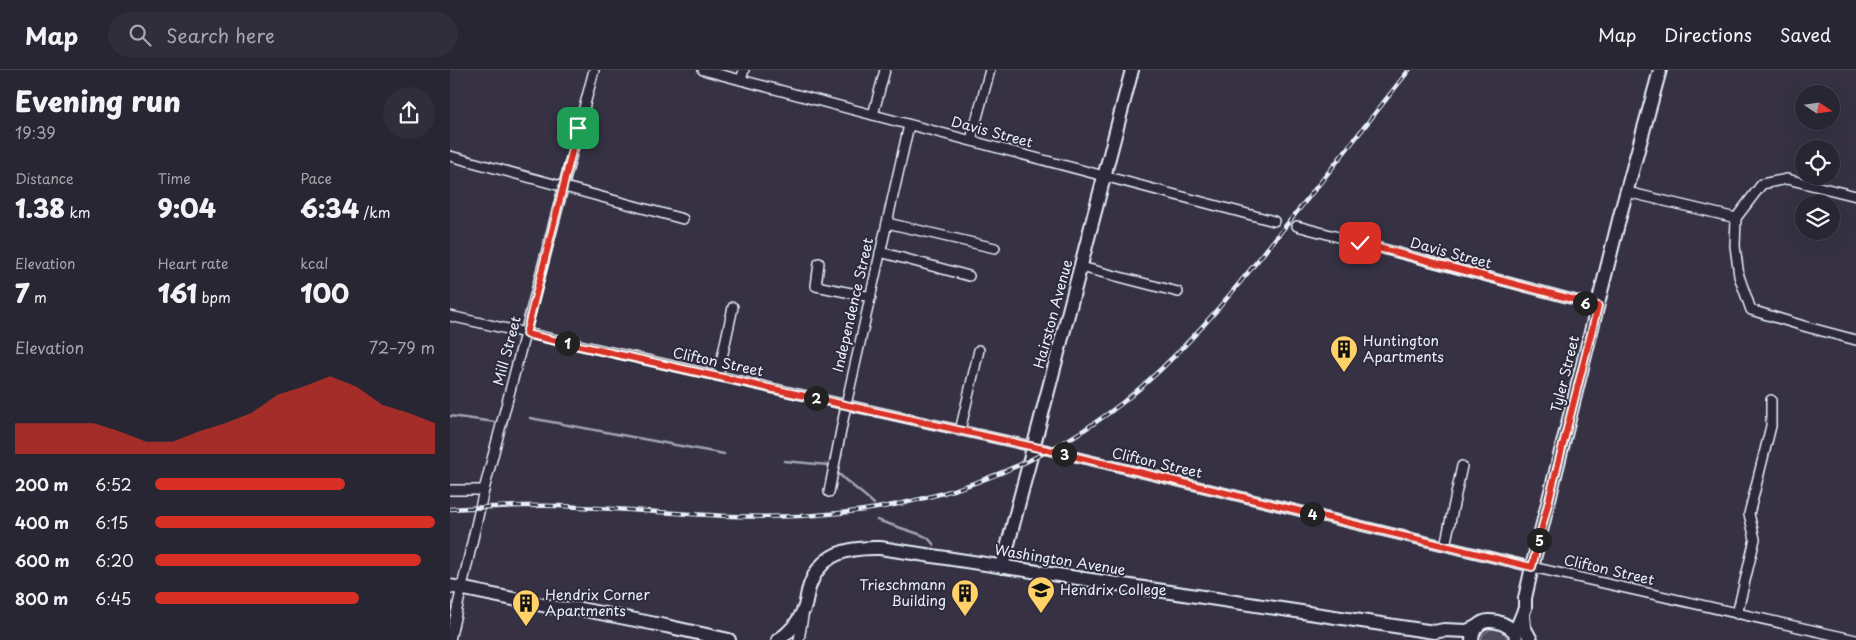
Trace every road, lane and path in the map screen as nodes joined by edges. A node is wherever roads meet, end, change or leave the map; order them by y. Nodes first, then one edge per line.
1 (594, 70) edge
2 (703, 70) edge
3 (744, 70) edge
4 (885, 70) edge
5 (990, 70) edge
6 (1132, 70) edge
7 (1660, 70) edge
8 (741, 80) junction
9 (873, 115) junction
10 (909, 125) junction
11 (971, 140) junction
12 (450, 156) edge
13 (1106, 176) junction
14 (563, 186) junction
15 (1627, 192) junction
16 (1856, 196) edge
17 (1736, 218) junction
18 (683, 219) dead end
19 (1274, 221) dead end
20 (887, 223) junction
21 (1297, 226) dead end
22 (995, 248) dead end
23 (880, 252) junction
24 (819, 264) dead end
25 (1081, 267) junction
26 (968, 276) dead end
27 (1178, 292) dead end
28 (871, 297) junction
29 (1598, 306) junction
30 (733, 307) dead end
31 (450, 316) edge
32 (526, 334) junction
33 (1856, 340) edge
34 (979, 350) dead end
35 (718, 376) junction
36 (1771, 400) dead end
37 (846, 405) junction
38 (960, 431) junction
39 (1032, 447) junction
40 (1462, 466) dead end
41 (450, 490) edge
42 (484, 490) junction
43 (829, 492) dead end
44 (1445, 546) junction
45 (1002, 567) junction
46 (1532, 567) junction
47 (456, 587) edge
48 (1525, 598) junction
49 (804, 610) junction
50 (1737, 614) junction
51 (1523, 616) junction
52 (1497, 621) junction
53 (1478, 626) junction
54 (1434, 632) junction
55 (1517, 637) edge
56 (450, 640) edge
57 (729, 640) edge
58 (778, 640) edge
59 (799, 640) edge
60 (1452, 640) edge
61 (1472, 640) edge
62 (1531, 640) edge
63 (1856, 640) edge

1 - 14 street, Mill Street
2 - 8 street, Davis Street
3 - 8 street
4 - 9 street
5 - 11 street
6 - 13 street, Hairston Avenue
7 - 15 street, Tyler Street
8 - 9 street, Davis Street
9 - 10 street, Davis Street
10 - 11 street, Davis Street
10 - 20 street, Independence Street
11 - 13 street, Davis Street
12 - 14 street
13 - 19 street, Davis Street
13 - 25 street, Hairston Avenue
14 - 18 street
14 - 32 street, Mill Street
15 - 17 street
15 - 29 street, Tyler Street
16 - 17 street
17 - 33 street
20 - 22 street
20 - 23 street, Independence Street
21 - 29 street, Davis Street
23 - 26 street
23 - 28 street, Independence Street
24 - 28 street
25 - 27 street
25 - 39 street, Hairston Avenue
28 - 37 street, Independence Street
29 - 46 street, Tyler Street
30 - 35 street
31 - 32 street, Clifton Street
32 - 35 street, Clifton Street
32 - 42 street, Mill Street
34 - 38 street
35 - 37 street, Clifton Street
36 - 50 street
37 - 38 street, Clifton Street
37 - 43 street, Independence Street
38 - 39 street, Clifton Street
39 - 44 street, Clifton Street
39 - 45 street, Hairston Avenue
40 - 44 street
41 - 42 street
42 - 47 street, Mill Street
44 - 46 street, Clifton Street
45 - 49 street, Washington Avenue
45 - 54 street, Washington Avenue
46 - 48 street, Tyler Street
46 - 50 street, Clifton Street
47 - 56 street, Mill Street
47 - 57 street
48 - 51 street, Tyler Street
48 - 52 street, Tyler Street
49 - 58 street
49 - 59 street
50 - 63 street, Clifton Street
51 - 55 street, Tyler Street
51 - 62 street
52 - 53 street, Tyler Street
52 - 55 street
53 - 54 street, Washington Avenue
53 - 61 street
54 - 60 street, Washington Avenue

